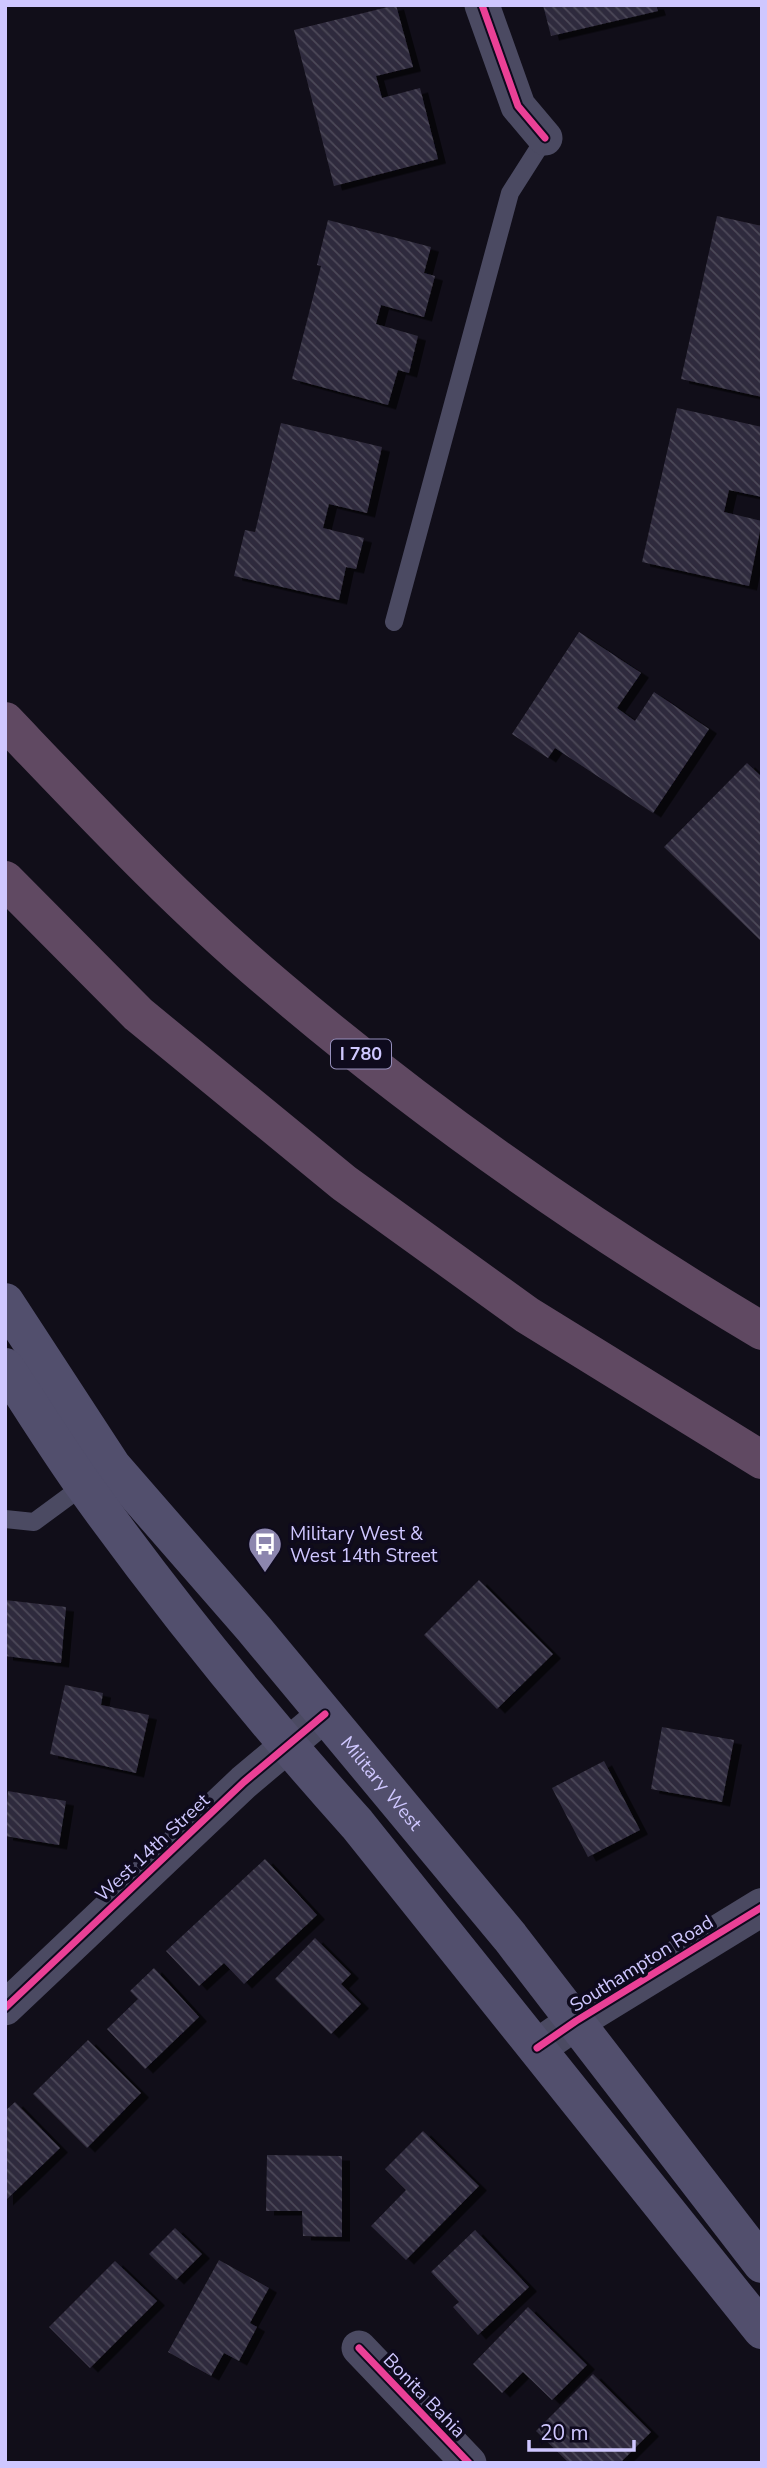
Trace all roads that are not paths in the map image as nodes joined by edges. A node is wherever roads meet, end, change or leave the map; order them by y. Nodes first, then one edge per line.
1 (482, 5) edge
2 (545, 138) joint
3 (394, 622) dead end
4 (5, 721) edge
5 (5, 880) edge
6 (5, 1302) edge
7 (762, 1331) edge
8 (5, 1367) edge
9 (762, 1460) edge
10 (98, 1476) junction
11 (5, 1519) edge
12 (325, 1714) junction
13 (287, 1746) junction
14 (762, 1907) edge
15 (5, 2008) edge
16 (576, 2021) junction
17 (537, 2048) junction
18 (762, 2264) edge
19 (762, 2330) edge
20 (359, 2348) dead end
21 (469, 2463) edge

1 - 2 street
2 - 3 lane
4 - 7 highway, I 780
5 - 9 highway
6 - 10 main road, Military West
8 - 10 main road, Military West
10 - 11 lane
10 - 12 main road, Military West
10 - 13 main road, Military West
12 - 13 street, West 14th Street
12 - 16 main road, Military West
13 - 15 street, West 14th Street
13 - 17 main road, Military West
14 - 16 street, Southampton Road
16 - 17 street, Southampton Road
16 - 18 main road, Military West
17 - 19 main road, Military West
20 - 21 street, Bonita Bahia

